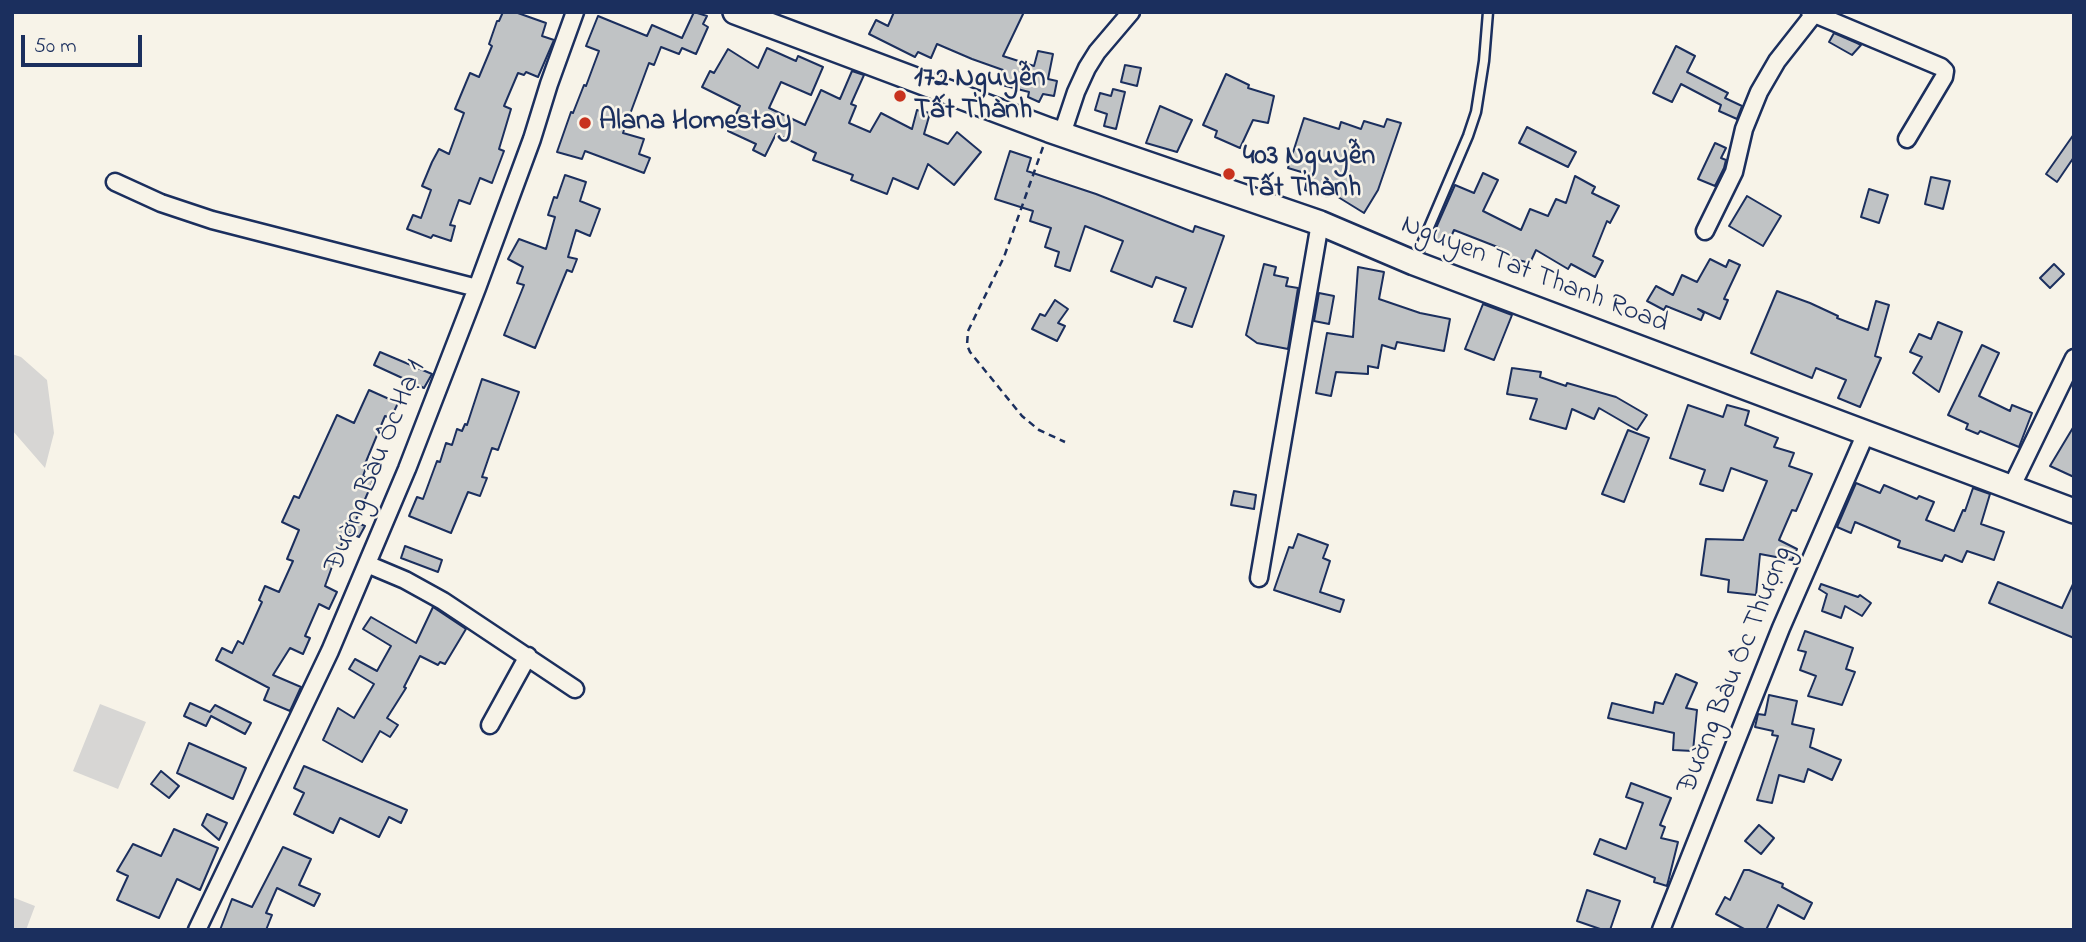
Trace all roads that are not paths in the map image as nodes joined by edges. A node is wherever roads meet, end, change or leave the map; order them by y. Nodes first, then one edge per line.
1 (575, 12) edge
2 (735, 12) edge
3 (1131, 12) edge
4 (1488, 12) edge
5 (1812, 13) edge
6 (1056, 132) junction
7 (1907, 139) dead end
8 (114, 181) dead end
9 (1320, 223) junction
10 (1705, 231) dead end
11 (1414, 263) junction
12 (477, 288) junction
13 (2074, 358) edge
14 (1866, 433) junction
15 (2011, 488) junction
16 (2074, 511) edge
17 (367, 564) junction
18 (1259, 578) dead end
19 (528, 656) junction
20 (575, 689) dead end
21 (490, 725) dead end
22 (197, 930) edge
23 (1661, 930) edge

1 - 12 street, Đường Bàu Ốc Hạ 1
2 - 6 main road, Nguyen Tat Thanh Road
3 - 6 street
4 - 11 lane
5 - 7 street
5 - 10 street
6 - 9 main road, Nguyen Tat Thanh Road
8 - 12 street
9 - 11 main road, Nguyen Tat Thanh Road
9 - 18 street
11 - 14 main road, Nguyen Tat Thanh Road
12 - 17 street, Đường Bàu Ốc Hạ 1
13 - 15 street
14 - 15 main road, Nguyen Tat Thanh Road
14 - 23 street, Đường Bàu Ốc Thượng
15 - 16 main road, Nguyen Tat Thanh Road
17 - 19 street
17 - 22 street, Đường Bàu Ốc Hạ 1
19 - 20 street
19 - 21 street

